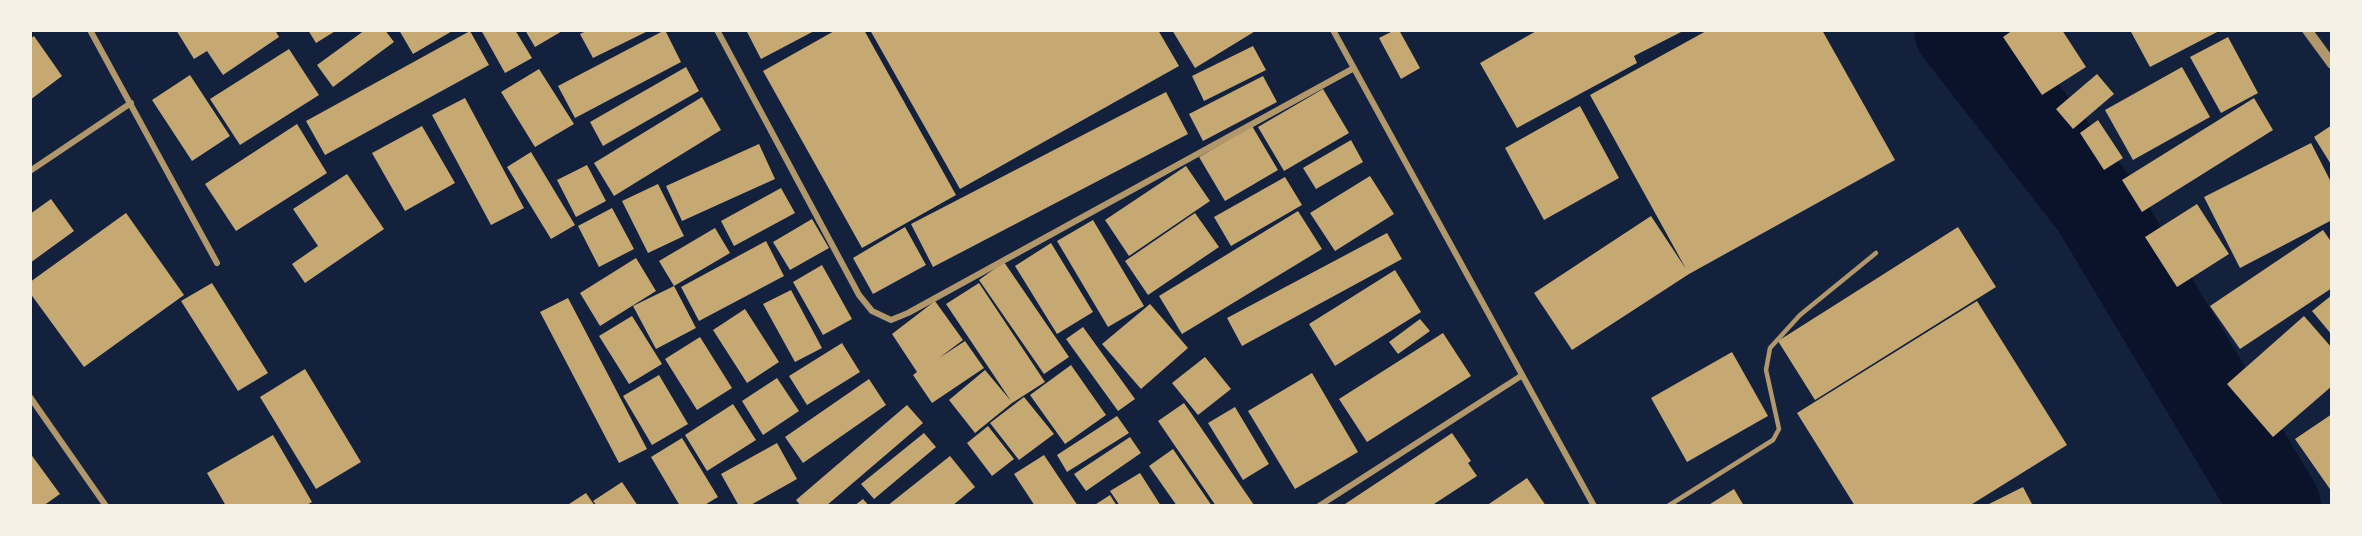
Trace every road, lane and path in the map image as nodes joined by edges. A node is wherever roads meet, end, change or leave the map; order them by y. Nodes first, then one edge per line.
1 (90, 30) edge
2 (717, 30) edge
3 (1334, 30) edge
4 (2307, 30) edge
5 (2332, 64) edge
6 (1354, 68) junction
7 (131, 103) junction
8 (30, 171) edge
9 (1876, 253) dead end
10 (217, 263) dead end
11 (1521, 376) junction
12 (30, 397) edge
13 (106, 506) edge
14 (1319, 506) edge
15 (1594, 506) edge
16 (1668, 506) edge

1 - 7 street
2 - 6 street
3 - 6 street
4 - 5 street
6 - 11 street
7 - 8 street
7 - 10 street
9 - 16 lane
11 - 14 street
11 - 15 street
12 - 13 street

